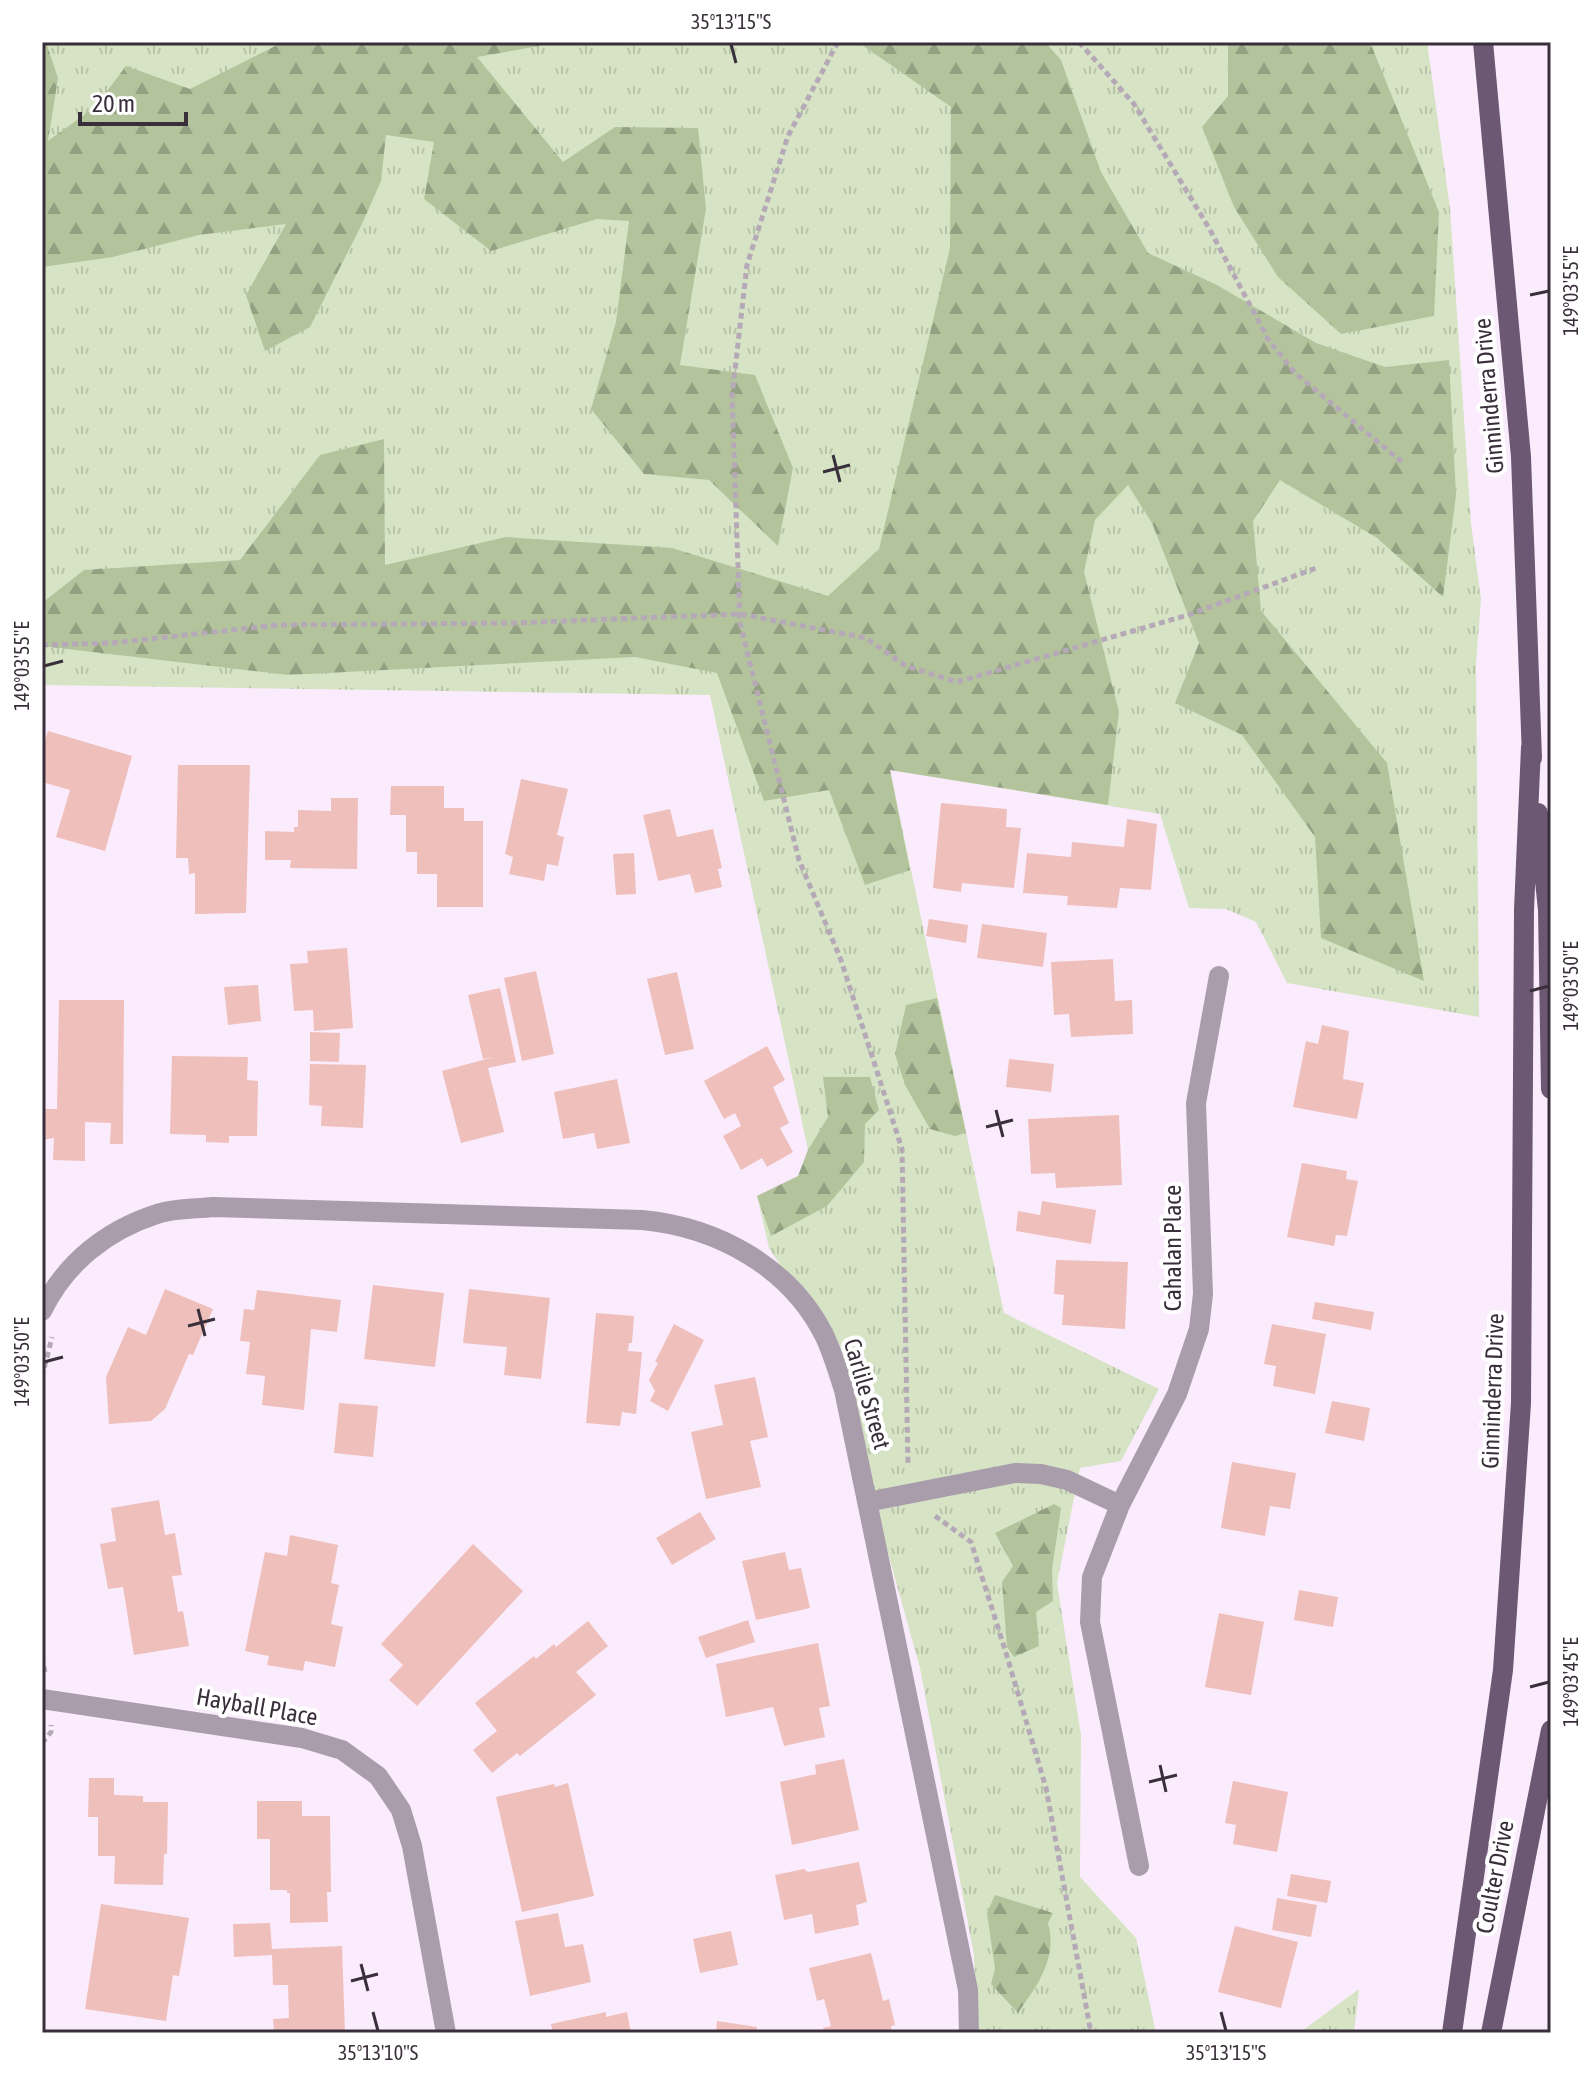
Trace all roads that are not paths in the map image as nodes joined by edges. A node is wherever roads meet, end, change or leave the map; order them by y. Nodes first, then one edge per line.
1 (1483, 42) edge
2 (1531, 747) junction
3 (1219, 976) dead end
4 (1551, 1089) edge
5 (42, 1311) edge
6 (867, 1502) junction
7 (1120, 1505) junction
8 (42, 1699) edge
9 (1551, 1730) edge
10 (1139, 1866) dead end
11 (446, 2033) edge
12 (969, 2033) edge
13 (1452, 2033) edge
14 (1491, 2033) edge

1 - 2 main road, Ginninderra Drive
2 - 4 main road, Ginninderra Drive
2 - 13 main road, Ginninderra Drive
3 - 7 street, Cahalan Place
5 - 6 street, Carlile Street
6 - 7 street
6 - 12 street, Carlile Street
7 - 10 street, Cahalan Place
8 - 11 street, Hayball Place
9 - 14 main road, Coulter Drive

